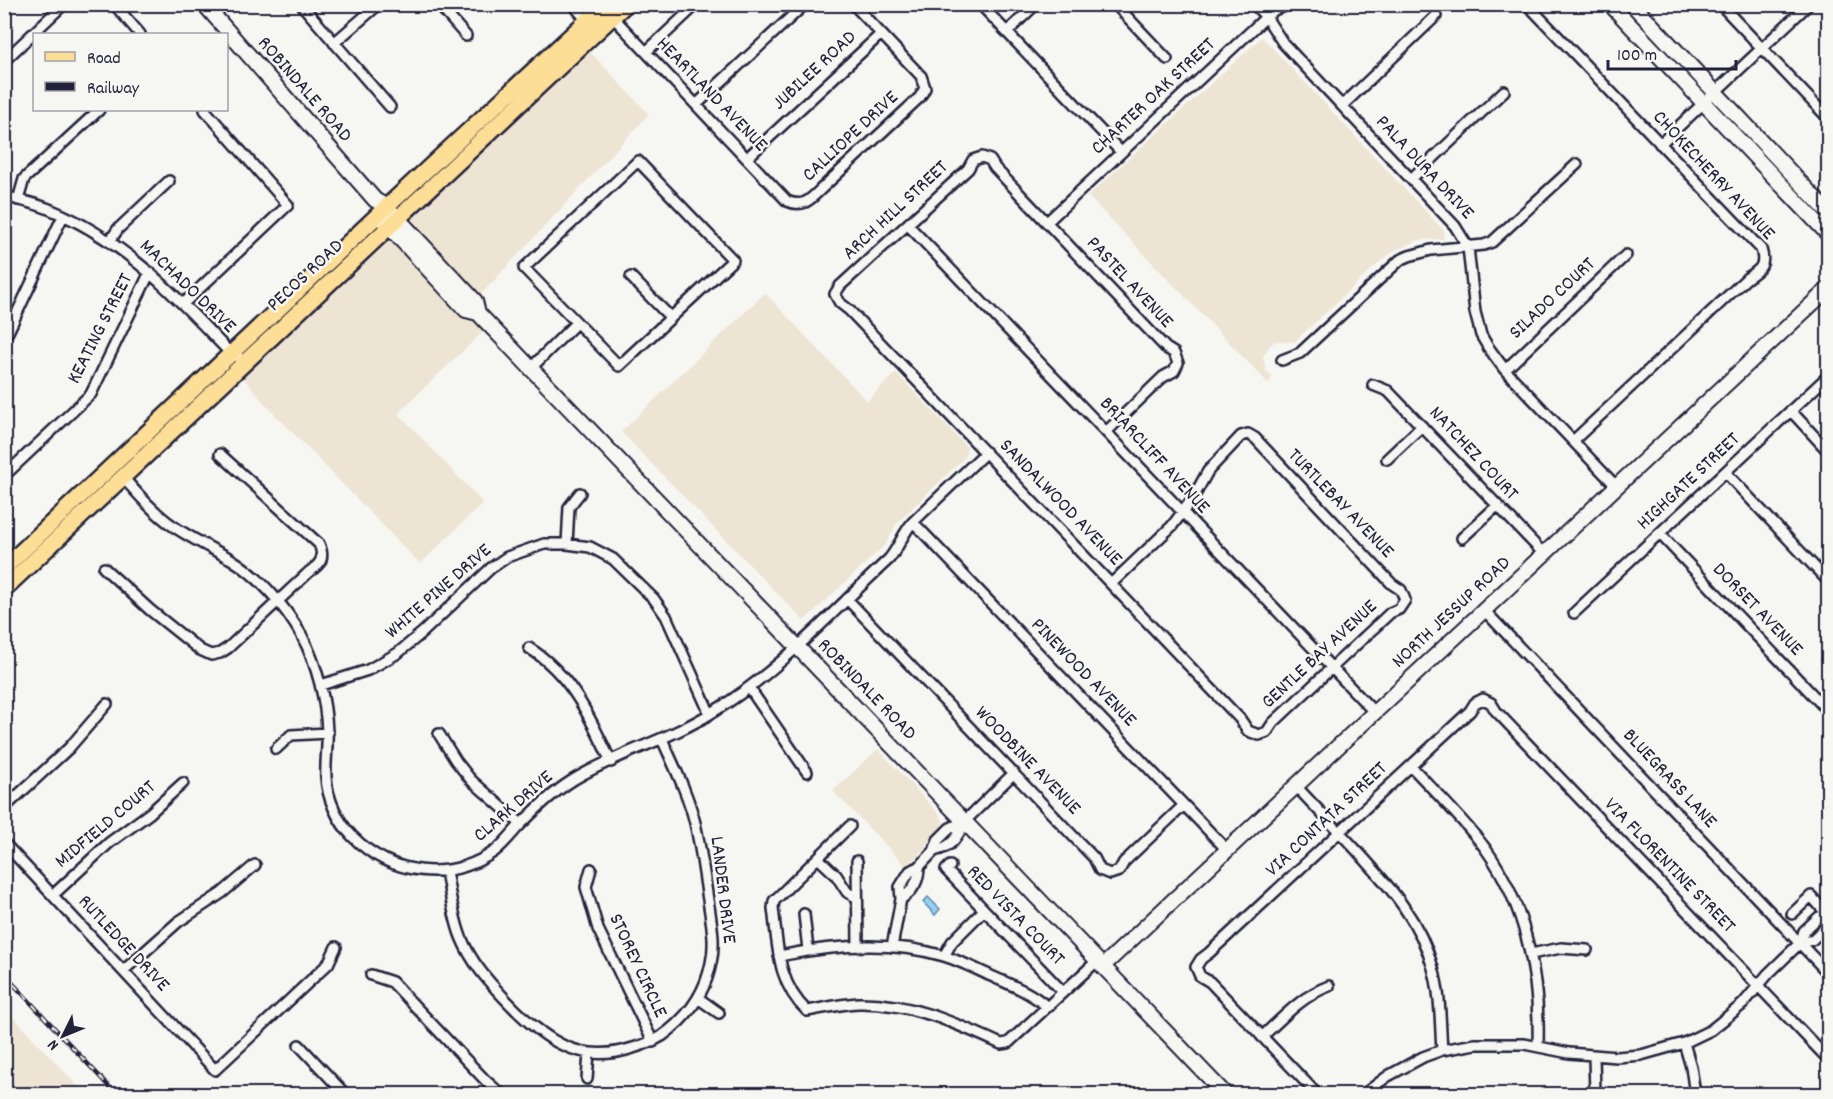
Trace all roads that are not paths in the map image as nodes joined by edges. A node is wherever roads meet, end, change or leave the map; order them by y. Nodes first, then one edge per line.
1 (64, 4) edge
2 (114, 4) edge
3 (301, 4) edge
4 (379, 4) edge
5 (438, 4) edge
6 (573, 4) edge
7 (626, 4) edge
8 (697, 4) edge
9 (804, 4) edge
10 (853, 4) edge
11 (980, 4) edge
12 (1036, 4) edge
13 (1115, 4) edge
14 (1254, 4) edge
15 (1291, 4) edge
16 (1527, 4) edge
17 (1610, 4) edge
18 (1632, 4) edge
19 (1720, 4) edge
20 (1809, 4) edge
21 (212, 7) edge
22 (607, 10) edge
23 (1436, 16) dead end
24 (1266, 17) junction
25 (592, 27) junction
26 (1006, 32) junction
27 (33, 33) edge
28 (33, 33) edge
29 (139, 33) edge
30 (881, 34) junction
31 (465, 36) dead end
32 (334, 43) junction
33 (1762, 49) junction
34 (646, 52) junction
35 (1167, 59) dead end
36 (4, 61) edge
37 (1504, 91) dead end
38 (1715, 93) junction
39 (503, 100) junction
40 (1704, 103) junction
41 (696, 105) junction
42 (1342, 106) junction
43 (390, 107) dead end
44 (98, 111) edge
45 (206, 111) edge
46 (1828, 118) edge
47 (485, 136) junction
48 (1660, 144) junction
49 (1121, 152) junction
50 (982, 157) joint
51 (747, 158) junction
52 (1577, 164) dead end
53 (1411, 179) junction
54 (169, 181) dead end
55 (4, 196) edge
56 (18, 200) junction
57 (796, 205) joint
58 (1828, 212) edge
59 (385, 213) junction
60 (63, 216) junction
61 (1047, 222) junction
62 (908, 225) junction
63 (1828, 234) edge
64 (110, 241) junction
65 (1468, 247) junction
66 (1626, 255) dead end
67 (150, 272) junction
68 (631, 277) dead end
69 (1828, 290) edge
70 (835, 294) joint
71 (183, 304) junction
72 (671, 318) junction
73 (576, 323) junction
74 (4, 336) edge
75 (231, 354) junction
76 (1282, 360) dead end
77 (246, 362) junction
78 (531, 368) junction
79 (1505, 370) junction
80 (1828, 376) edge
81 (1373, 385) dead end
82 (1791, 411) junction
83 (1422, 426) junction
84 (1106, 432) junction
85 (1573, 441) junction
86 (1828, 451) edge
87 (986, 452) junction
88 (220, 454) dead end
89 (1387, 459) dead end
90 (117, 472) junction
91 (1726, 472) junction
92 (4, 476) edge
93 (1616, 486) junction
94 (579, 493) dead end
95 (1497, 506) junction
96 (1183, 513) junction
97 (914, 522) junction
98 (1660, 534) junction
99 (1462, 538) dead end
100 (567, 544) junction
101 (1544, 554) junction
102 (104, 568) dead end
103 (8, 579) edge
104 (1828, 581) edge
105 (1112, 583) junction
106 (847, 599) junction
107 (1405, 600) joint
108 (277, 601) junction
109 (1484, 609) junction
110 (1574, 613) dead end
111 (797, 646) junction
112 (529, 648) dead end
113 (1332, 668) junction
114 (321, 686) junction
115 (750, 689) junction
116 (1483, 699) joint
117 (107, 704) dead end
118 (1828, 711) edge
119 (1374, 712) junction
120 (710, 714) junction
121 (327, 733) junction
122 (439, 734) dead end
123 (1259, 735) joint
124 (662, 739) junction
125 (276, 749) dead end
126 (611, 762) junction
127 (1411, 766) junction
128 (807, 772) dead end
129 (1014, 773) junction
130 (183, 783) dead end
131 (1295, 785) junction
132 (1184, 805) junction
133 (4, 808) edge
134 (965, 821) junction
135 (521, 824) junction
136 (850, 826) dead end
137 (1340, 832) junction
138 (4, 843) edge
139 (1227, 850) junction
140 (818, 858) junction
141 (857, 861) dead end
142 (255, 865) dead end
143 (950, 866) dead end
144 (591, 869) dead end
145 (446, 871) junction
146 (53, 895) junction
147 (858, 898) junction
148 (984, 910) junction
149 (804, 914) dead end
150 (1792, 914) dead end
151 (1828, 917) edge
152 (1800, 943) junction
153 (858, 946) junction
154 (336, 947) dead end
155 (892, 948) junction
156 (808, 950) junction
157 (1587, 950) dead end
158 (1531, 954) junction
159 (779, 956) junction
160 (944, 956) junction
161 (1101, 963) junction
162 (123, 971) junction
163 (1828, 973) edge
164 (371, 975) dead end
165 (1329, 986) dead end
166 (1759, 987) junction
167 (1063, 992) junction
168 (698, 998) junction
169 (1047, 1007) junction
170 (718, 1013) dead end
171 (1262, 1037) junction
172 (653, 1042) junction
173 (1684, 1043) junction
174 (299, 1045) dead end
175 (1538, 1046) junction
176 (1442, 1050) junction
177 (590, 1054) junction
178 (1594, 1056) junction
179 (1828, 1059) edge
180 (587, 1079) dead end
181 (345, 1095) edge
182 (501, 1095) edge
183 (1225, 1095) edge
184 (1317, 1095) edge
185 (1364, 1095) edge
186 (1595, 1095) edge
187 (1695, 1095) edge

1 - 28 street
2 - 29 street
3 - 32 street
4 - 32 street
5 - 31 street
6 - 25 street
7 - 22 main road, PECOS ROAD
8 - 34 street
9 - 41 street
10 - 30 street
11 - 26 street
12 - 26 street
13 - 35 street
14 - 24 street, PALA DURA DRIVE
15 - 24 street, CHARTER OAK STREET
16 - 48 street, CHOKECHERRY AVENUE
17 - 40 street
18 - 38 street
19 - 33 street
20 - 33 street
21 - 59 street, ROBINDALE ROAD
22 - 25 main road, PECOS ROAD
22 - 34 street, HEARTLAND AVENUE
23 - 42 street
24 - 42 street, PALA DURA DRIVE
24 - 49 street, CHARTER OAK STREET
25 - 39 main road, PECOS ROAD
25 - 47 main road, PECOS ROAD
26 - 49 street
27 - 36 street
30 - 51 street, JUBILEE ROAD
30 - 57 street, CALLIOPE DRIVE
32 - 43 street
33 - 38 street
33 - 46 street
34 - 41 street, HEARTLAND AVENUE
37 - 53 street
38 - 40 street
38 - 58 street
39 - 47 main road
39 - 59 main road, PECOS ROAD
40 - 48 street
40 - 63 street
41 - 51 street, HEARTLAND AVENUE
42 - 53 street, PALA DURA DRIVE
44 - 56 street
45 - 71 street
47 - 59 main road, PECOS ROAD
48 - 85 street, CHOKECHERRY AVENUE
49 - 61 street, CHARTER OAK STREET
50 - 61 street, PASTEL AVENUE
50 - 62 street, ARCH HILL STREET
51 - 57 street, HEARTLAND AVENUE
52 - 65 street
53 - 65 street, PALA DURA DRIVE
54 - 64 street
55 - 56 street, MACHADO DRIVE
56 - 60 street, MACHADO DRIVE
59 - 75 main road, PECOS ROAD
59 - 77 main road, PECOS ROAD
59 - 78 street, ROBINDALE ROAD
60 - 64 street, MACHADO DRIVE
60 - 74 street
61 - 84 street, PASTEL AVENUE
62 - 70 street, ARCH HILL STREET
62 - 84 street, BRIARCLIFF AVENUE
64 - 67 street, MACHADO DRIVE
65 - 76 street
65 - 79 street, PALA DURA DRIVE
66 - 79 street, SILADO COURT
67 - 71 street, MACHADO DRIVE
67 - 92 street, KEATING STREET
68 - 72 street
69 - 93 street, NORTH JESSUP ROAD
70 - 87 street, SANDALWOOD AVENUE
71 - 75 street, MACHADO DRIVE
72 - 73 street
72 - 73 street
73 - 78 street
75 - 77 street, MACHADO DRIVE
75 - 90 main road, PECOS ROAD
77 - 90 main road, PECOS ROAD
78 - 111 street, ROBINDALE ROAD
79 - 85 street, PALA DURA DRIVE
80 - 82 street, HIGHGATE STREET
81 - 83 street, NATCHEZ COURT
82 - 86 street
82 - 91 street, HIGHGATE STREET
83 - 89 street
83 - 95 street, NATCHEZ COURT
84 - 96 street, BRIARCLIFF AVENUE
85 - 93 street, PALA DURA DRIVE
87 - 97 street, CLARK DRIVE
87 - 105 street, SANDALWOOD AVENUE
88 - 108 street
90 - 103 main road, PECOS ROAD
90 - 108 street, CLARK DRIVE
91 - 98 street, HIGHGATE STREET
91 - 104 street
93 - 101 street, NORTH JESSUP ROAD
94 - 100 street
95 - 99 street
95 - 101 street, NATCHEZ COURT
96 - 105 street
96 - 107 street, TURTLEBAY AVENUE
96 - 113 street, BRIARCLIFF AVENUE
97 - 106 street, CLARK DRIVE
97 - 132 street, PINEWOOD AVENUE
98 - 110 street, HIGHGATE STREET
98 - 118 street, DORSET AVENUE
100 - 114 street, WHITE PINE DRIVE
100 - 120 street, WHITE PINE DRIVE
101 - 109 street, NORTH JESSUP ROAD
102 - 108 street
105 - 123 street, SANDALWOOD AVENUE
106 - 111 street, CLARK DRIVE
106 - 129 street, WOODBINE AVENUE
107 - 113 street, GENTLE BAY AVENUE
108 - 114 street, CLARK DRIVE
109 - 119 street, NORTH JESSUP ROAD
109 - 152 street, BLUEGRASS LANE
111 - 115 street, CLARK DRIVE
111 - 134 street, ROBINDALE ROAD
112 - 126 street
113 - 119 street, BRIARCLIFF AVENUE
113 - 123 street, GENTLE BAY AVENUE
114 - 121 street, CLARK DRIVE
115 - 120 street, CLARK DRIVE
115 - 128 street
116 - 127 street, VIA CONTATA STREET
116 - 166 street, VIA FLORENTINE STREET
117 - 133 street
119 - 131 street, NORTH JESSUP ROAD
120 - 124 street, CLARK DRIVE
121 - 125 street
121 - 145 street, CLARK DRIVE
122 - 135 street
124 - 126 street, CLARK DRIVE
124 - 168 street, LANDER DRIVE
126 - 135 street, CLARK DRIVE
127 - 137 street, VIA CONTATA STREET
127 - 158 street
129 - 132 street, WOODBINE AVENUE
129 - 134 street
130 - 146 street, MIDFIELD COURT
131 - 137 street
131 - 139 street, NORTH JESSUP ROAD
132 - 139 street, PINEWOOD AVENUE
134 - 155 street
134 - 161 street, ROBINDALE ROAD
135 - 145 street, CLARK DRIVE
136 - 140 street
137 - 171 street, VIA CONTATA STREET
137 - 176 street
138 - 146 street, RUTLEDGE DRIVE
139 - 161 street, NORTH JESSUP ROAD
140 - 147 street
140 - 159 street
141 - 147 street
142 - 162 street
143 - 148 street, RED VISTA COURT
144 - 172 street, STOREY CIRCLE
145 - 177 street, LANDER DRIVE
146 - 162 street, RUTLEDGE DRIVE
147 - 153 street
148 - 160 street
148 - 167 street, RED VISTA COURT
149 - 156 street
150 - 151 street
151 - 152 street
152 - 163 street, BLUEGRASS LANE
152 - 166 street
153 - 155 street
153 - 156 street
154 - 162 street, RUTLEDGE DRIVE
155 - 160 street
156 - 159 street
157 - 158 street
158 - 175 street
159 - 169 street
160 - 169 street
161 - 167 street
161 - 183 street, ROBINDALE ROAD
164 - 182 street
165 - 171 street
166 - 173 street
166 - 179 street, VIA FLORENTINE STREET
167 - 169 street
168 - 170 street
168 - 172 street, LANDER DRIVE
171 - 184 street
172 - 177 street, LANDER DRIVE
173 - 178 street
173 - 187 street
174 - 181 street
175 - 176 street
175 - 178 street
176 - 185 street
177 - 180 street
178 - 186 street

